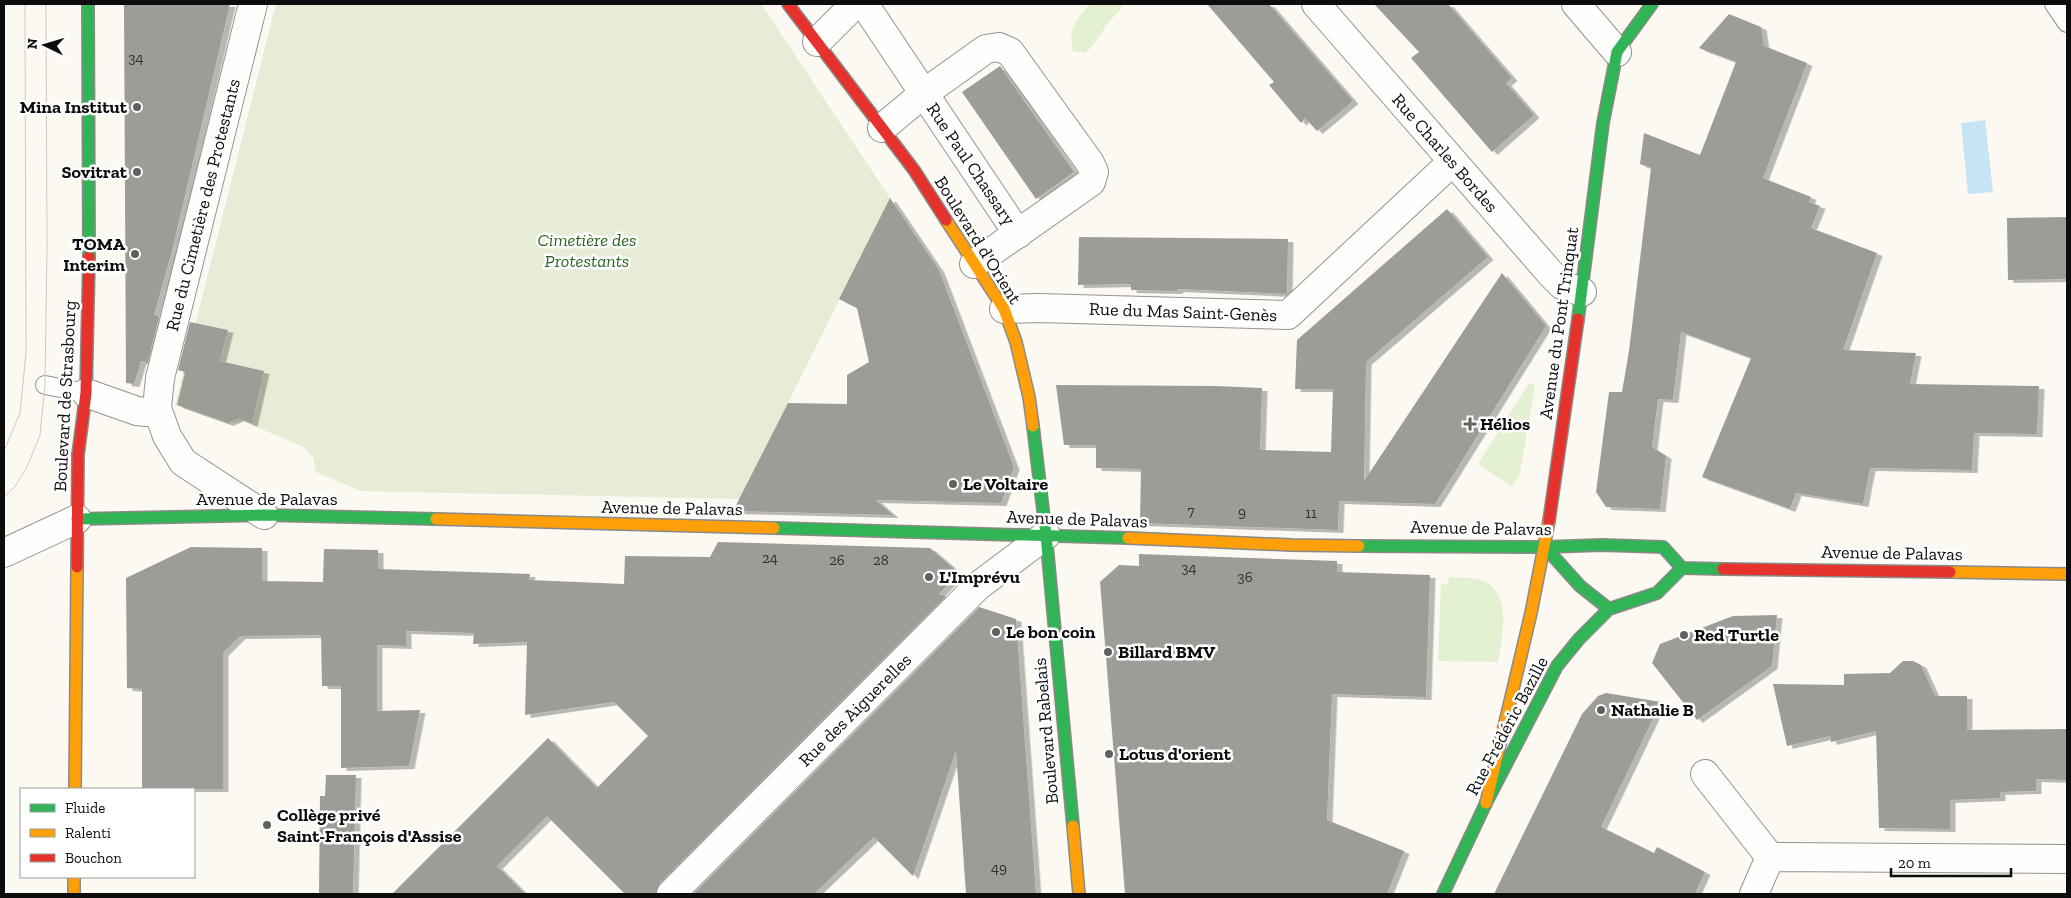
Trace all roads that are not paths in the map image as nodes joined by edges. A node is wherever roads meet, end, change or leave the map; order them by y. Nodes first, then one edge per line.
1 (88, 4) edge
2 (253, 4) edge
3 (788, 4) edge
4 (855, 4) edge
5 (864, 4) edge
6 (1316, 4) edge
7 (1576, 4) edge
8 (1652, 4) edge
9 (2054, 4) edge
10 (2067, 23) edge
11 (817, 42) junction
12 (1617, 52) junction
13 (923, 94) junction
14 (882, 128) junction
15 (1452, 162) junction
16 (1018, 234) junction
17 (974, 264) junction
18 (1582, 292) junction
19 (1004, 309) junction
20 (45, 385) dead end
21 (86, 393) junction
22 (157, 408) junction
23 (264, 515) junction
24 (77, 519) junction
25 (1046, 535) junction
26 (1544, 547) junction
27 (4, 553) edge
28 (1682, 568) junction
29 (2067, 574) edge
30 (1609, 609) junction
31 (1705, 774) dead end
32 (75, 788) edge
33 (1486, 803) junction
34 (1770, 857) junction
35 (2067, 859) edge
36 (74, 878) edge
37 (74, 894) edge
38 (671, 894) edge
39 (1079, 894) edge
40 (1443, 894) edge
41 (1754, 894) edge

1 - 21 street, Boulevard de Strasbourg
2 - 22 street, Rue du Cimetière des Protestants
3 - 11 street, Boulevard d'Orient
4 - 11 street
5 - 13 street, Rue Paul Chassary
6 - 15 street, Rue Charles Bordes
7 - 12 street
8 - 12 street, Avenue du Pont Trinquat
9 - 10 lane
11 - 14 street, Boulevard d'Orient
12 - 18 street, Avenue du Pont Trinquat
13 - 14 street, Rue Paul Chassary
13 - 16 street, Rue Paul Chassary
13 - 16 street, Rue Paul Chassary
14 - 17 street, Boulevard d'Orient
15 - 18 street, Rue Charles Bordes
15 - 19 street, Rue du Mas Saint-Genès
16 - 17 street, Rue Paul Chassary
17 - 19 street, Boulevard d'Orient
18 - 26 street, Avenue du Pont Trinquat
19 - 25 street, Boulevard d'Orient
20 - 21 lane
21 - 22 street
21 - 24 street, Boulevard de Strasbourg
22 - 23 street, Rue du Cimetière des Protestants
23 - 24 street, Avenue de Palavas
23 - 25 street, Avenue de Palavas
24 - 27 street
24 - 32 street, Boulevard de Strasbourg
25 - 26 street, Avenue de Palavas
25 - 38 street, Rue des Aiguerelles
25 - 39 street, Boulevard Rabelais
26 - 28 street, Avenue de Palavas
26 - 30 street
26 - 33 street, Avenue du Pont Trinquat
28 - 29 street, Avenue de Palavas
28 - 30 street, Rue Frédéric Bazille
30 - 33 street, Rue Frédéric Bazille
31 - 34 street
33 - 40 street, Rue Frédéric Bazille
34 - 35 street
34 - 41 street
36 - 37 street

